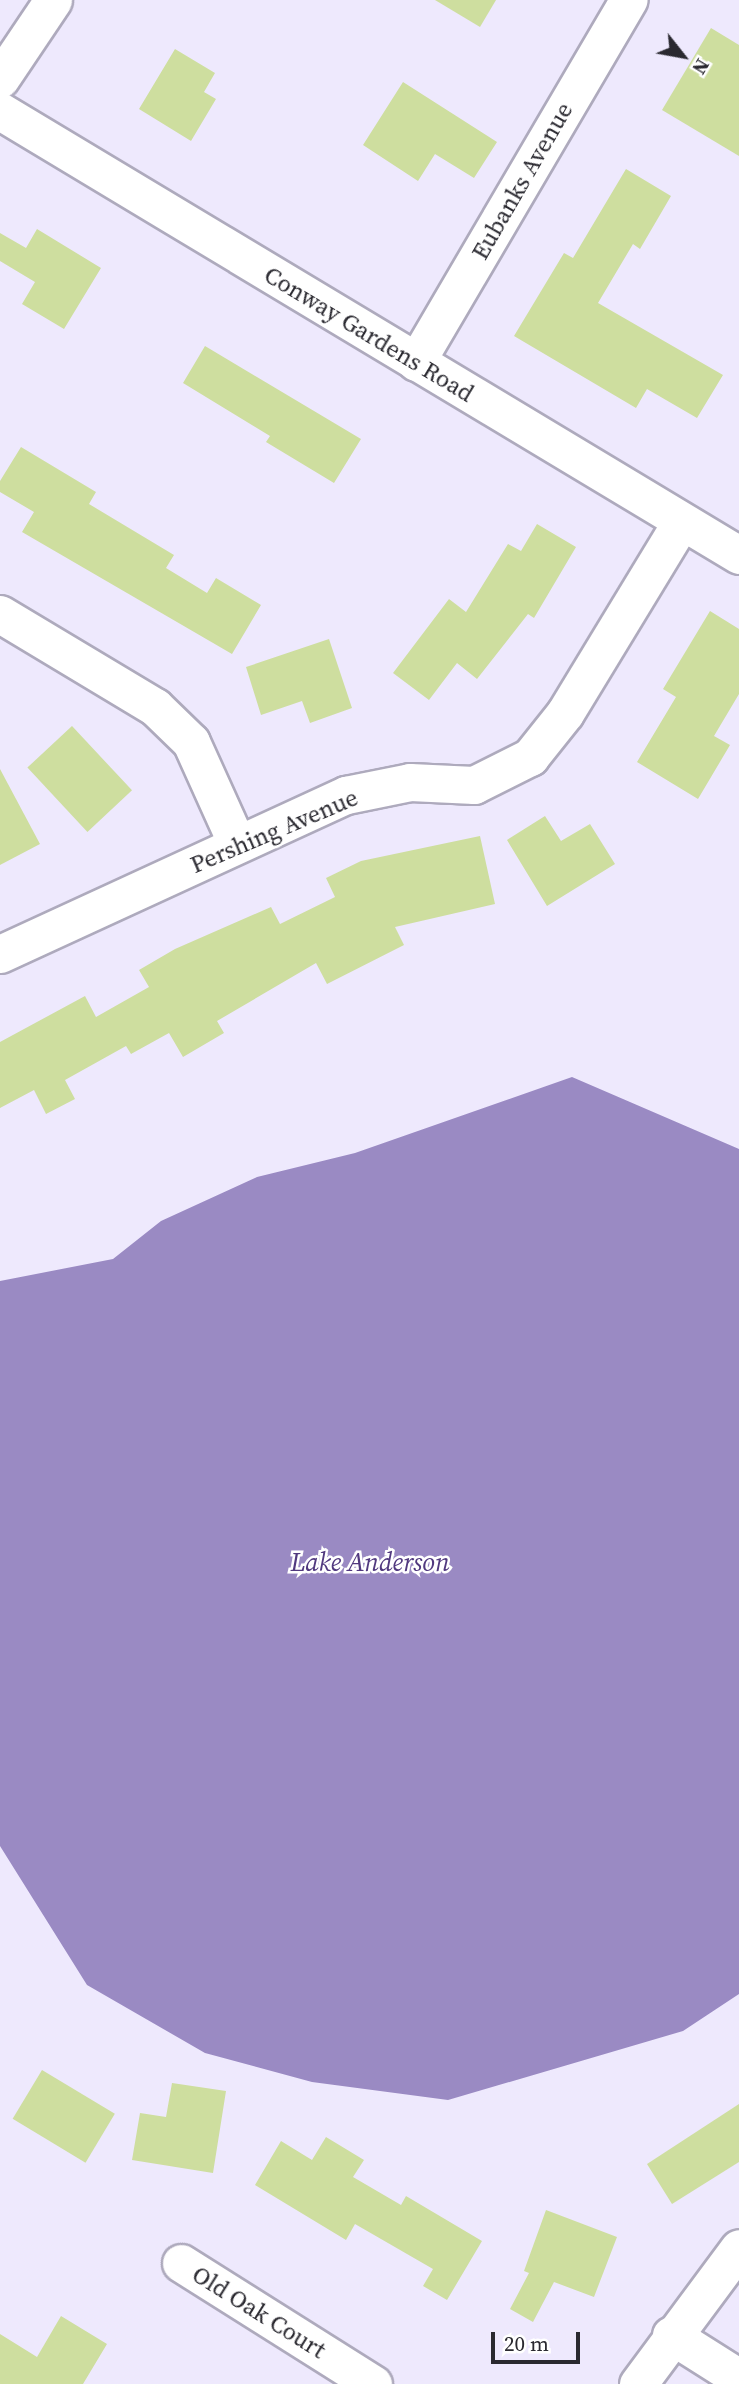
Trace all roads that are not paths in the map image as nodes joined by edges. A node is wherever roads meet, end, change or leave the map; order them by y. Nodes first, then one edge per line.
1 (53, 0) edge
2 (628, 0) edge
3 (0, 79) edge
4 (0, 111) edge
5 (416, 362) junction
6 (681, 522) junction
7 (739, 555) edge
8 (0, 614) edge
9 (237, 844) junction
10 (0, 954) edge
11 (739, 2248) edge
12 (181, 2263) dead end
13 (671, 2335) junction
14 (739, 2378) edge
15 (373, 2384) edge
16 (638, 2384) edge

1 - 3 street
2 - 5 street, Eubanks Avenue
4 - 5 street, Conway Gardens Road
5 - 6 street, Conway Gardens Road
6 - 7 street, Conway Gardens Road
6 - 9 street, Pershing Avenue
8 - 9 street
9 - 10 street, Pershing Avenue
11 - 13 street
12 - 15 street, Old Oak Court
13 - 14 street
13 - 16 street

